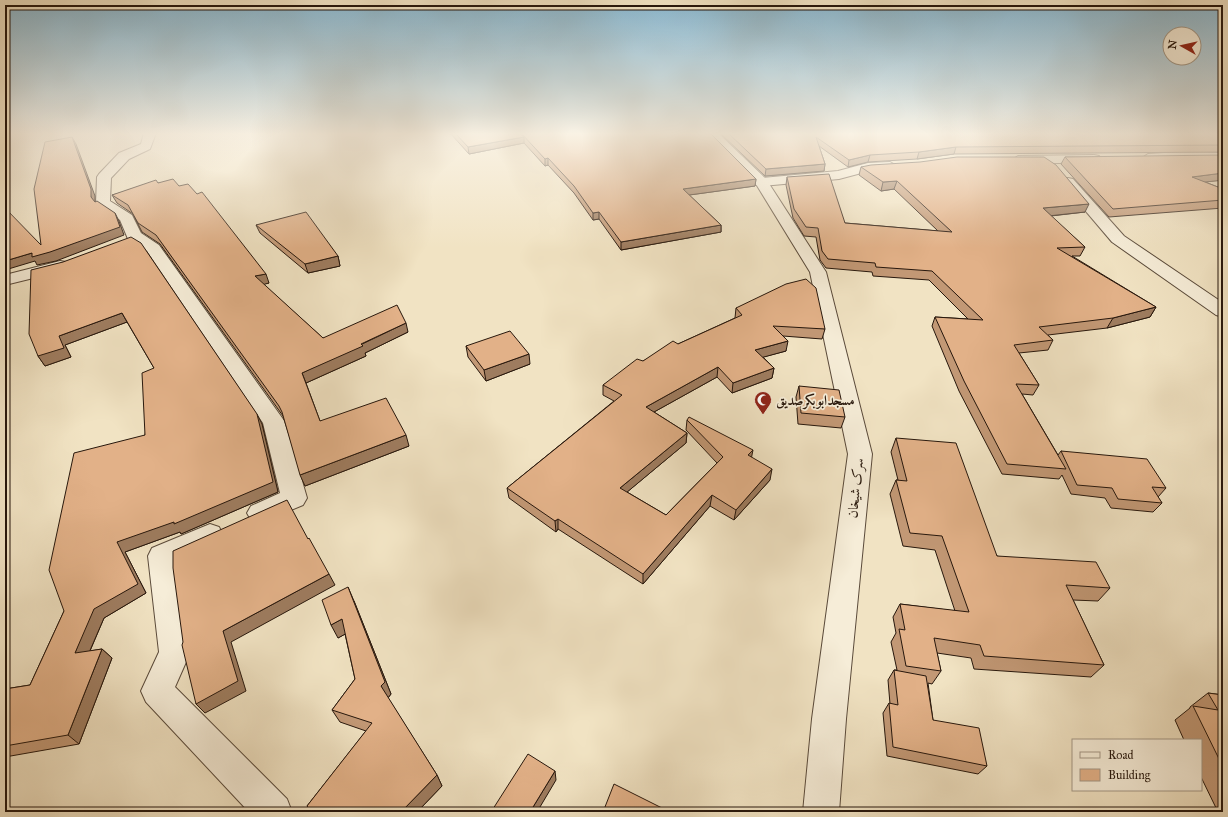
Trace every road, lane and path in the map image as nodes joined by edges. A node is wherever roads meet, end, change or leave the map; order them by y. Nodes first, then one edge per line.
1 (110, 171) edge
2 (750, 171) edge
3 (853, 171) edge
4 (1060, 171) edge
5 (761, 182) junction
6 (77, 260) edge
7 (5, 280) edge
8 (1223, 311) edge
9 (274, 812) edge
10 (821, 812) edge

1 - 9 street
2 - 5 street, سرک شیخان
3 - 5 street
4 - 8 street
5 - 10 street, سرک شیخان
6 - 7 street

